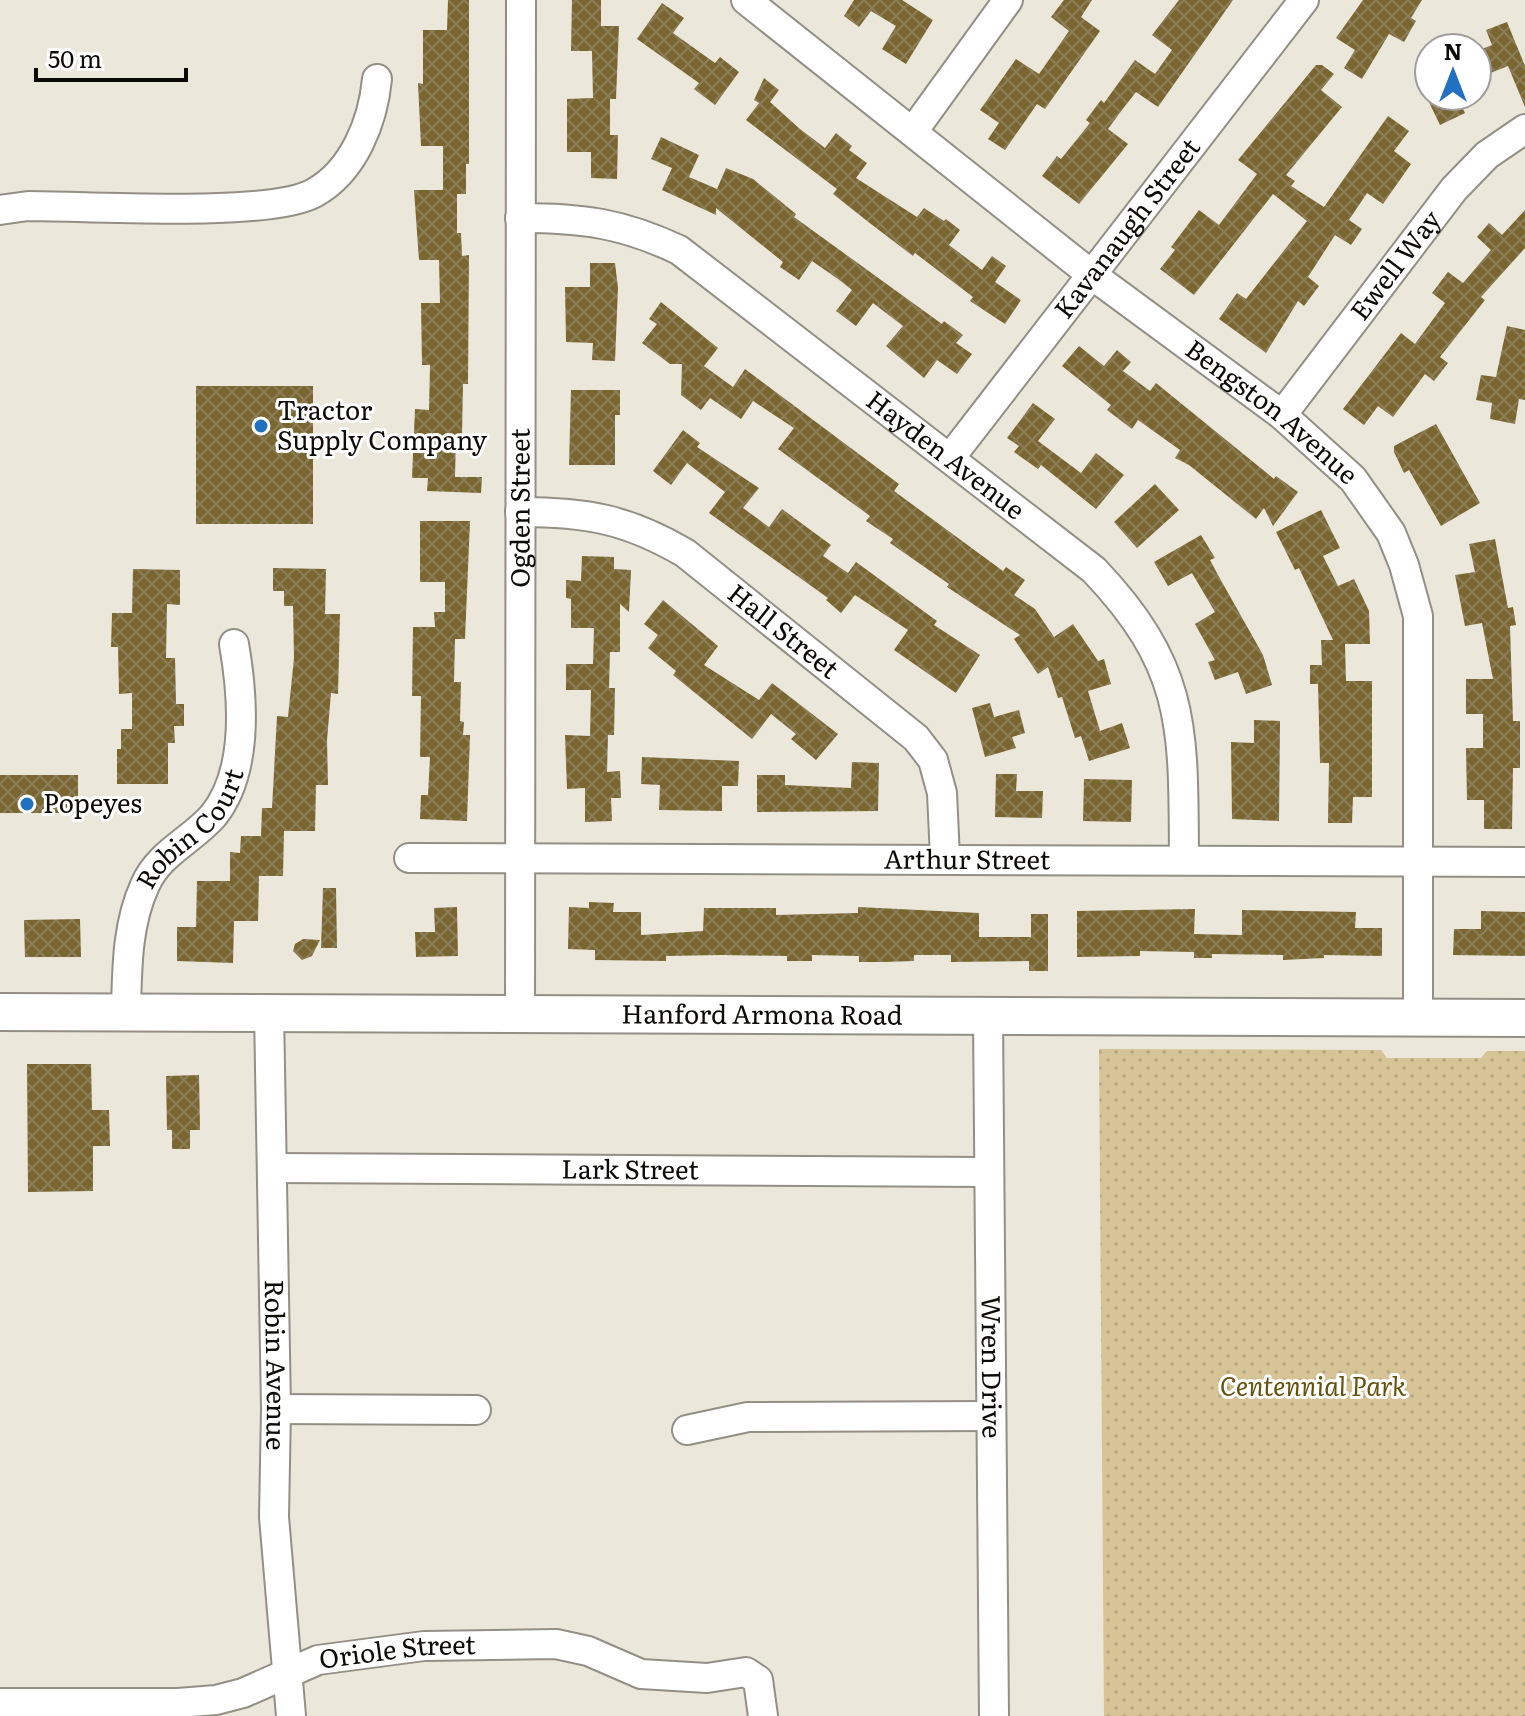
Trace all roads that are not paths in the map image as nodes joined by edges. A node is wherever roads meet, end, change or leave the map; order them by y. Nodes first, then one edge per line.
1 (521, 0) edge
2 (1008, 0) edge
3 (1304, 0) edge
4 (751, 1) edge
5 (377, 79) dead end
6 (1525, 129) edge
7 (914, 130) junction
8 (0, 210) edge
9 (520, 218) junction
10 (1092, 275) junction
11 (1282, 415) junction
12 (950, 458) junction
13 (520, 512) junction
14 (234, 644) dead end
15 (409, 858) dead end
16 (945, 858) junction
17 (1184, 859) junction
18 (520, 860) junction
19 (1419, 861) junction
20 (1525, 862) edge
21 (126, 1011) junction
22 (269, 1011) junction
23 (0, 1012) edge
24 (520, 1016) junction
25 (988, 1017) junction
26 (1418, 1018) junction
27 (1525, 1018) edge
28 (272, 1168) junction
29 (987, 1172) junction
30 (276, 1409) junction
31 (476, 1410) dead end
32 (991, 1416) junction
33 (687, 1430) dead end
34 (288, 1670) junction
35 (0, 1703) edge
36 (60, 1709) edge
37 (291, 1716) edge
38 (763, 1716) edge
39 (994, 1716) edge

1 - 9 street, Ogden Street
2 - 7 street
3 - 10 street, Kavanaugh Street
4 - 7 street, Bengston Avenue
5 - 8 street
6 - 11 street, Ewell Way
7 - 10 street, Bengston Avenue
9 - 12 street, Hayden Avenue
9 - 13 street, Ogden Street
10 - 11 street, Bengston Avenue
10 - 12 street, Kavanaugh Street
11 - 19 street, Bengston Avenue
12 - 17 street, Hayden Avenue
13 - 16 street, Hall Street
13 - 18 street, Ogden Street
14 - 21 street, Robin Court
15 - 18 street, Arthur Street
16 - 17 street, Arthur Street
16 - 18 street, Arthur Street
17 - 19 street, Arthur Street
18 - 24 street, Ogden Street
19 - 20 street, Arthur Street
19 - 26 street, Bengston Avenue
21 - 22 main road, Hanford Armona Road
21 - 23 main road, Hanford Armona Road
22 - 24 main road, Hanford Armona Road
22 - 28 street, Robin Avenue
24 - 25 main road, Hanford Armona Road
25 - 26 main road, Hanford Armona Road
25 - 29 street, Wren Drive
26 - 27 main road, Hanford Armona Road
28 - 29 street, Lark Street
28 - 30 street, Robin Avenue
29 - 32 street, Wren Drive
30 - 31 street
30 - 34 street, Robin Avenue
32 - 33 street
32 - 39 street, Wren Drive
34 - 36 street, Oriole Street
34 - 37 street, Robin Avenue
34 - 38 street, Oriole Street
35 - 36 street, Oriole Street

